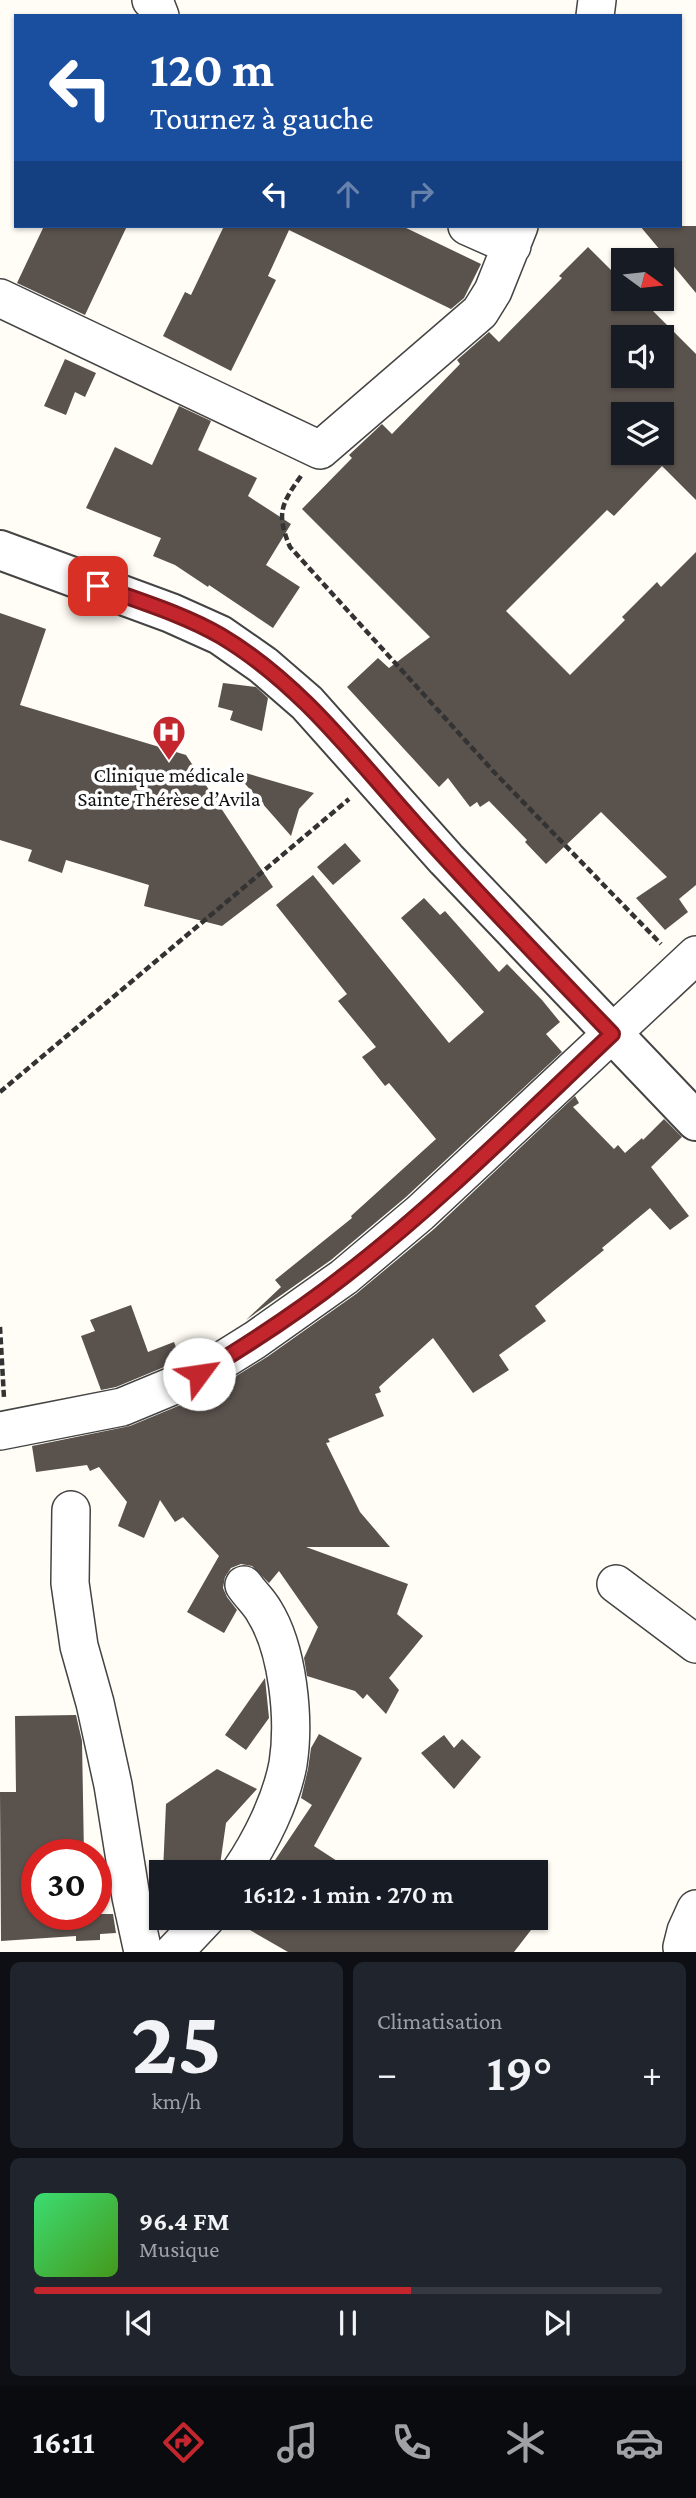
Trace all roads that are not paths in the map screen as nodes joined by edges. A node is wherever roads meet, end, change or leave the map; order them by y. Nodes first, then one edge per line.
1 (477, 228) edge
2 (515, 236) edge
3 (0, 298) edge
4 (0, 550) edge
5 (690, 961) edge
6 (612, 1034) junction
7 (696, 1121) edge
8 (3, 1431) edge
9 (71, 1510) dead end
10 (616, 1584) dead end
11 (244, 1586) dead end
12 (696, 1644) edge
13 (248, 1860) edge
14 (696, 1909) edge
15 (195, 1930) edge
16 (143, 1952) edge
17 (174, 1952) edge
18 (685, 1952) edge

1 - 2 street
2 - 3 street
4 - 6 street
5 - 6 street
6 - 7 street
6 - 8 street
9 - 16 street
10 - 12 street
11 - 13 street
14 - 18 street
15 - 17 street

